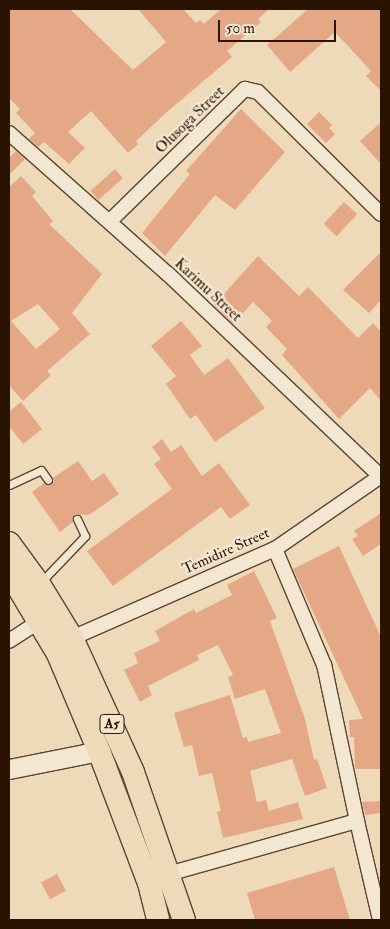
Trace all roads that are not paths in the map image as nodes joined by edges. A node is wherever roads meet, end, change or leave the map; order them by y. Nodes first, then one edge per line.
1 (9, 133) edge
2 (381, 214) edge
3 (110, 222) junction
4 (380, 476) edge
5 (48, 480) dead end
6 (9, 485) edge
7 (77, 519) dead end
8 (9, 543) edge
9 (275, 549) junction
10 (9, 572) edge
11 (39, 584) junction
12 (40, 621) junction
13 (72, 638) junction
14 (9, 641) edge
15 (99, 751) junction
16 (9, 770) edge
17 (356, 821) junction
18 (168, 874) junction
19 (158, 920) edge
20 (184, 920) edge
21 (380, 920) edge

1 - 3 street, Karimu Street
2 - 3 street, Olusoga Street
3 - 4 street, Karimu Street
4 - 9 street, Temidire Street
5 - 6 lane
7 - 11 lane
8 - 11 highway, A5
9 - 13 street, Temidire Street
9 - 17 street
10 - 12 highway, A5
11 - 13 highway, A5
12 - 14 street
12 - 15 highway, A5
13 - 18 highway, A5
15 - 16 main road
15 - 19 highway, A5
17 - 18 street
17 - 21 street
18 - 20 highway, A5

